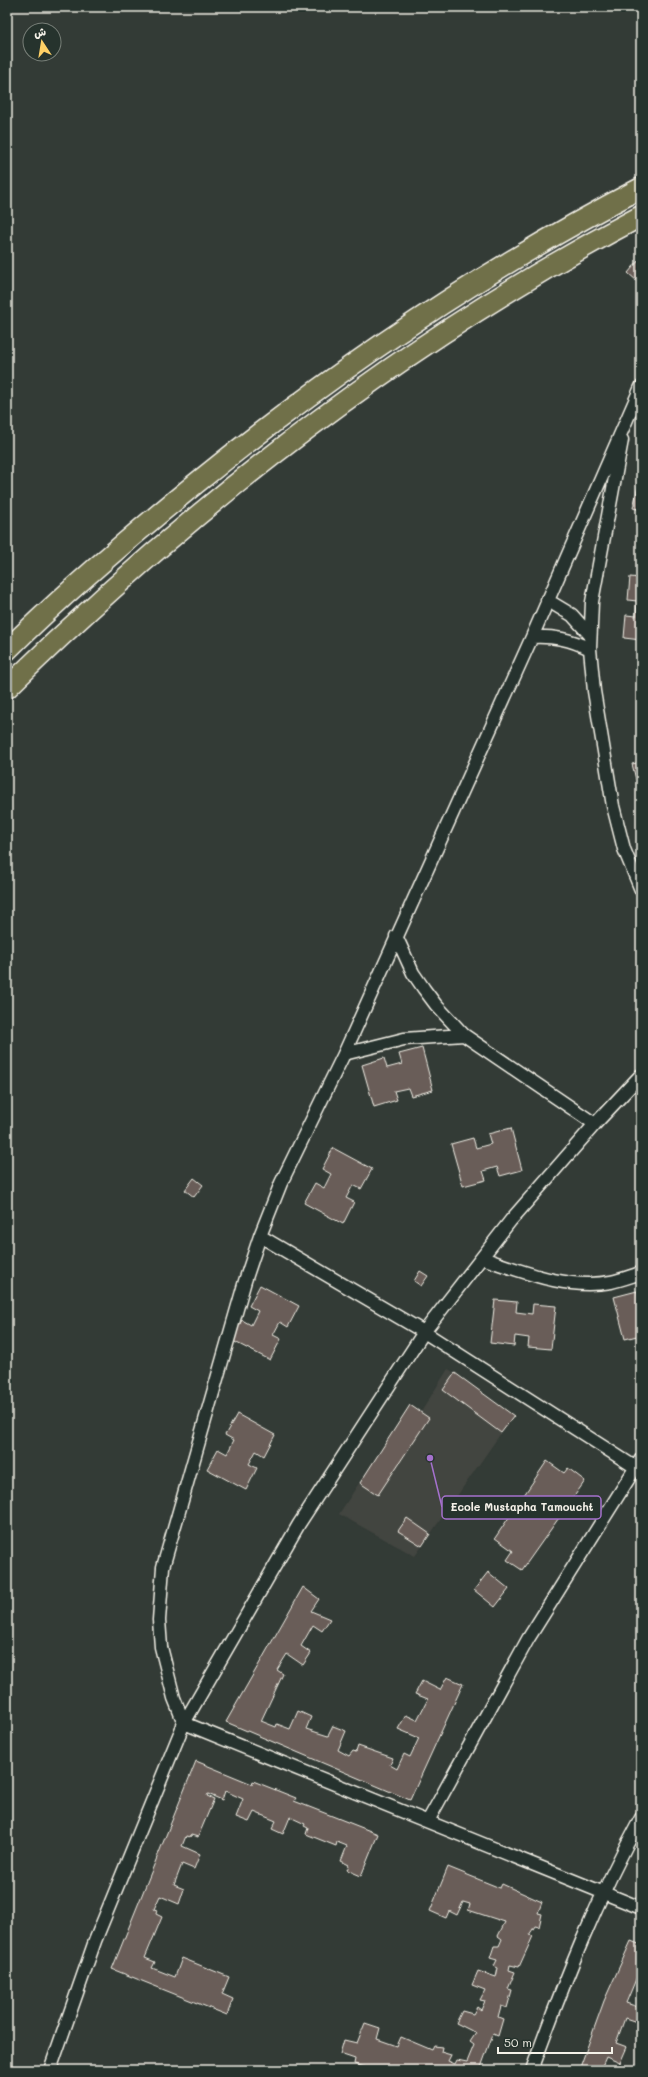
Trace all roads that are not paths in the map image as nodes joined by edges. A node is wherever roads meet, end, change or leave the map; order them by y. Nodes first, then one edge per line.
1 (641, 188) edge
2 (641, 216) edge
3 (641, 388) edge
4 (626, 420) junction
5 (547, 600) junction
6 (590, 635) junction
7 (532, 637) junction
8 (590, 649) junction
9 (7, 650) edge
10 (7, 688) edge
11 (641, 890) edge
12 (396, 936) junction
13 (464, 1034) junction
14 (344, 1054) junction
15 (641, 1075) edge
16 (596, 1124) junction
17 (260, 1236) junction
18 (482, 1258) junction
19 (641, 1273) edge
20 (424, 1332) junction
21 (639, 1465) edge
22 (184, 1723) junction
23 (641, 1818) edge
24 (428, 1821) junction
25 (604, 1892) junction
26 (641, 1908) edge
27 (50, 2070) edge
28 (532, 2070) edge

1 - 9 highway
2 - 10 highway
3 - 4 street
4 - 5 street
4 - 6 street
5 - 6 street
5 - 7 street
6 - 8 street
7 - 8 street
7 - 12 street
8 - 11 street
12 - 13 street
12 - 14 street
13 - 14 street
13 - 16 street
14 - 17 street
15 - 16 street
16 - 18 street
17 - 20 street
17 - 22 street
18 - 19 street
18 - 20 street
20 - 21 street
20 - 22 street
21 - 24 street
22 - 24 street
22 - 27 street
23 - 25 street
24 - 25 street
25 - 26 street
25 - 28 street

